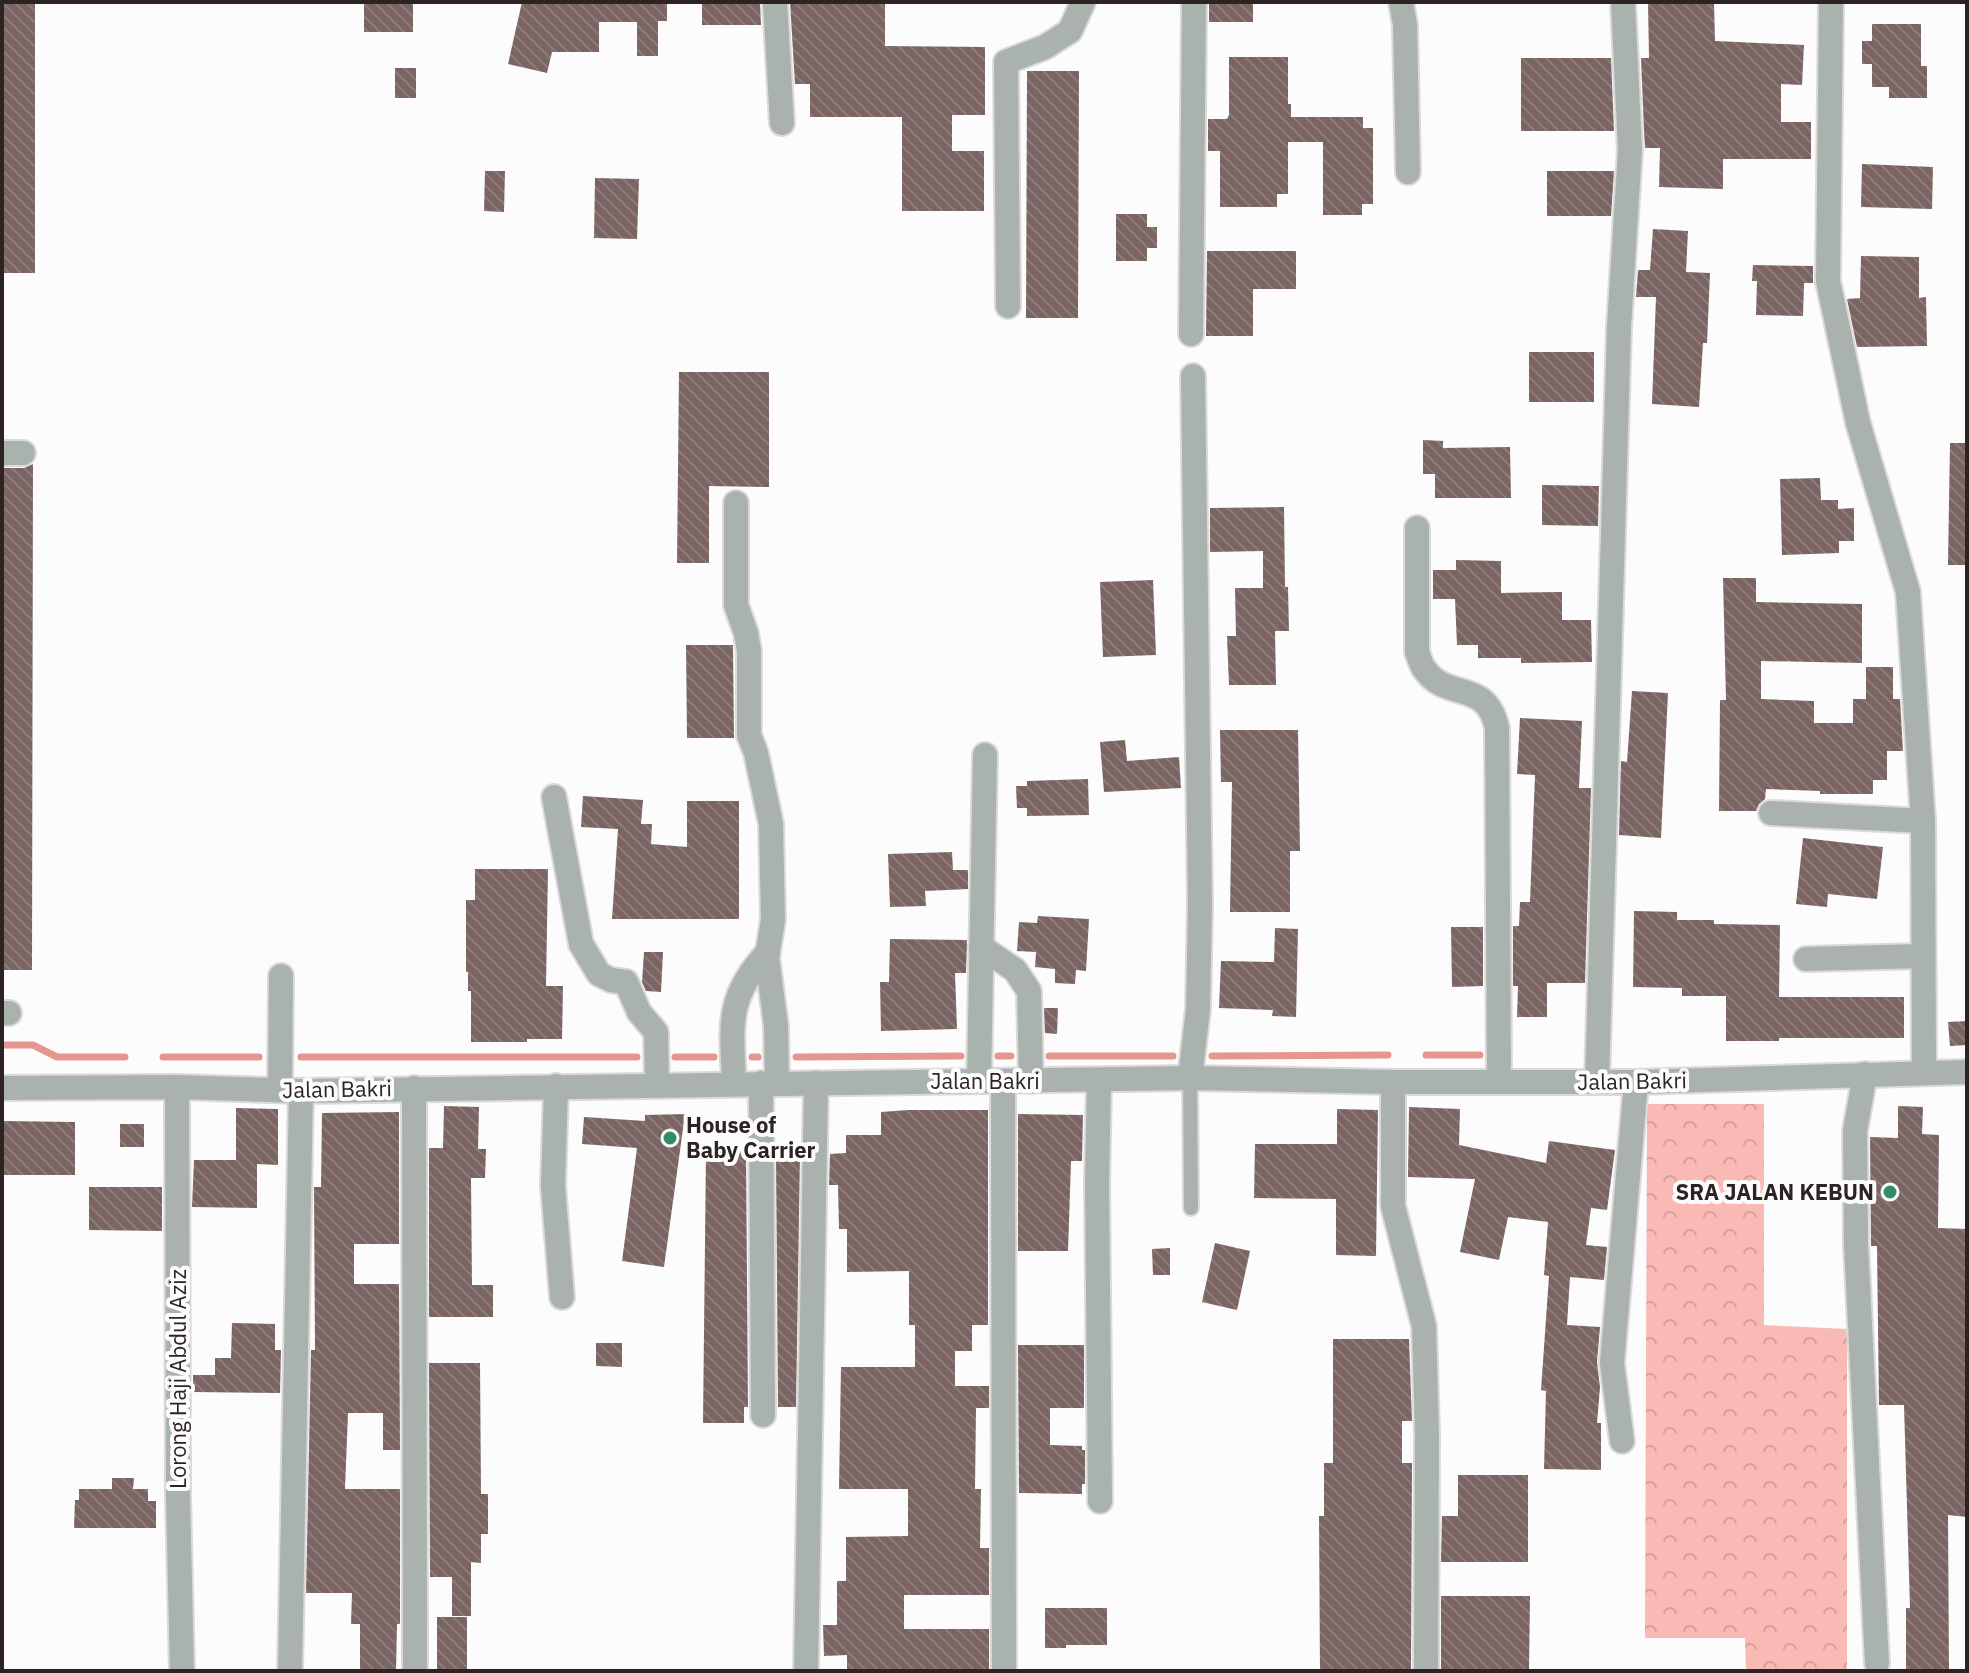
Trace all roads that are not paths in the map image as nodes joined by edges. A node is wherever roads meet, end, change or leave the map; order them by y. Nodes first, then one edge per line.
1 (775, 2) edge
2 (1083, 2) edge
3 (1194, 2) edge
4 (1401, 2) edge
5 (1623, 2) edge
6 (1831, 2) edge
7 (782, 123) dead end
8 (1408, 172) dead end
9 (1008, 306) dead end
10 (1191, 334) dead end
11 (1193, 376) dead end
12 (736, 503) dead end
13 (1417, 528) dead end
14 (985, 755) dead end
15 (554, 797) dead end
16 (1771, 813) dead end
17 (1923, 821) junction
18 (981, 947) junction
19 (768, 952) junction
20 (1922, 956) junction
21 (1806, 959) dead end
22 (281, 976) dead end
23 (1924, 1072) junction
24 (1967, 1072) edge
25 (1865, 1074) junction
26 (1190, 1078) junction
27 (991, 1081) junction
28 (1031, 1081) junction
29 (1099, 1081) junction
30 (1393, 1082) junction
31 (1499, 1082) junction
32 (1597, 1082) junction
33 (1636, 1082) junction
34 (769, 1083) junction
35 (816, 1083) junction
36 (734, 1084) junction
37 (657, 1085) junction
38 (556, 1086) junction
39 (177, 1087) junction
40 (2, 1088) edge
41 (414, 1088) junction
42 (290, 1090) junction
43 (1191, 1208) dead end
44 (562, 1297) dead end
45 (763, 1415) dead end
46 (1622, 1441) dead end
47 (1100, 1501) dead end
48 (1877, 1663) dead end
49 (182, 1671) edge
50 (290, 1671) edge
51 (415, 1671) edge
52 (806, 1671) edge
53 (1004, 1671) edge
54 (1426, 1671) edge

1 - 7 street
2 - 9 street
3 - 10 street
4 - 8 street
5 - 32 street
6 - 17 street
11 - 26 street
12 - 19 street
13 - 31 street
14 - 18 street
15 - 37 street
16 - 17 street
17 - 20 street
18 - 27 street
18 - 28 street
19 - 34 street
19 - 36 street
20 - 21 street
20 - 23 street
22 - 42 street
23 - 24 street, Jalan Bakri
23 - 25 street, Jalan Bakri
25 - 33 street, Jalan Bakri
25 - 48 street
26 - 29 street, Jalan Bakri
26 - 30 street, Jalan Bakri
26 - 43 lane
27 - 28 street, Jalan Bakri
27 - 35 street, Jalan Bakri
27 - 53 street
28 - 29 street, Jalan Bakri
29 - 47 street
30 - 31 street, Jalan Bakri
30 - 54 street
31 - 32 street, Jalan Bakri
32 - 33 street, Jalan Bakri
33 - 46 street
34 - 35 street, Jalan Bakri
34 - 36 street, Jalan Bakri
34 - 45 street
35 - 52 street
36 - 37 street, Jalan Bakri
37 - 38 street, Jalan Bakri
38 - 41 street, Jalan Bakri
38 - 44 street
39 - 40 street, Jalan Bakri
39 - 42 street, Jalan Bakri
39 - 49 street, Lorong Haji Abdul Aziz
41 - 42 street, Jalan Bakri
41 - 51 street
42 - 50 street

